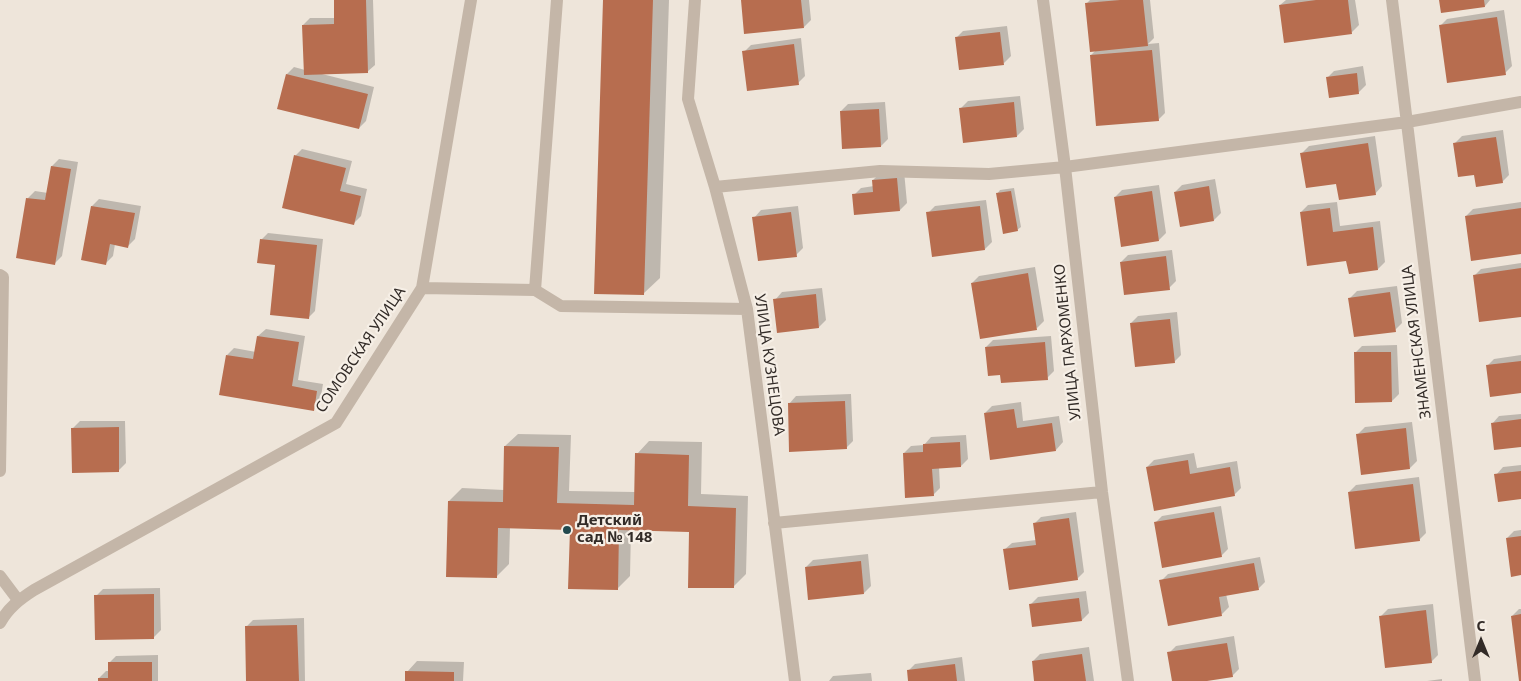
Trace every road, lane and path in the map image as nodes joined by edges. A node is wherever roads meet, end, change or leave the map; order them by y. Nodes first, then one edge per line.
1 (471, 0) edge
2 (557, 0) edge
3 (695, 0) edge
4 (1043, 0) edge
5 (1392, 0) edge
6 (1521, 102) edge
7 (1406, 122) junction
8 (1065, 166) junction
9 (716, 187) junction
10 (0, 275) edge
11 (422, 288) junction
12 (535, 290) junction
13 (747, 309) junction
14 (0, 471) edge
15 (1102, 492) junction
16 (774, 523) junction
17 (0, 576) edge
18 (18, 600) junction
19 (0, 623) edge
20 (794, 681) edge
21 (1128, 681) edge
22 (1475, 681) edge

1 - 11 street, СОМОВСКАЯ УЛИЦА
2 - 12 street
3 - 9 street, УЛИЦА КУЗНЕЦОВА
4 - 8 street, УЛИЦА ПАРХОМЕНКО
5 - 7 street, ЗНАМЕНСКАЯ УЛИЦА
6 - 7 street
7 - 8 street
7 - 22 street, ЗНАМЕНСКАЯ УЛИЦА
8 - 9 street
8 - 15 street, УЛИЦА ПАРХОМЕНКО
9 - 13 street, УЛИЦА КУЗНЕЦОВА
10 - 14 street
11 - 12 street
11 - 18 street, СОМОВСКАЯ УЛИЦА
12 - 13 street
13 - 16 street, УЛИЦА КУЗНЕЦОВА
15 - 16 street
15 - 21 street, УЛИЦА ПАРХОМЕНКО
16 - 20 street, УЛИЦА КУЗНЕЦОВА
17 - 18 street
18 - 19 street, СОМОВСКАЯ УЛИЦА

